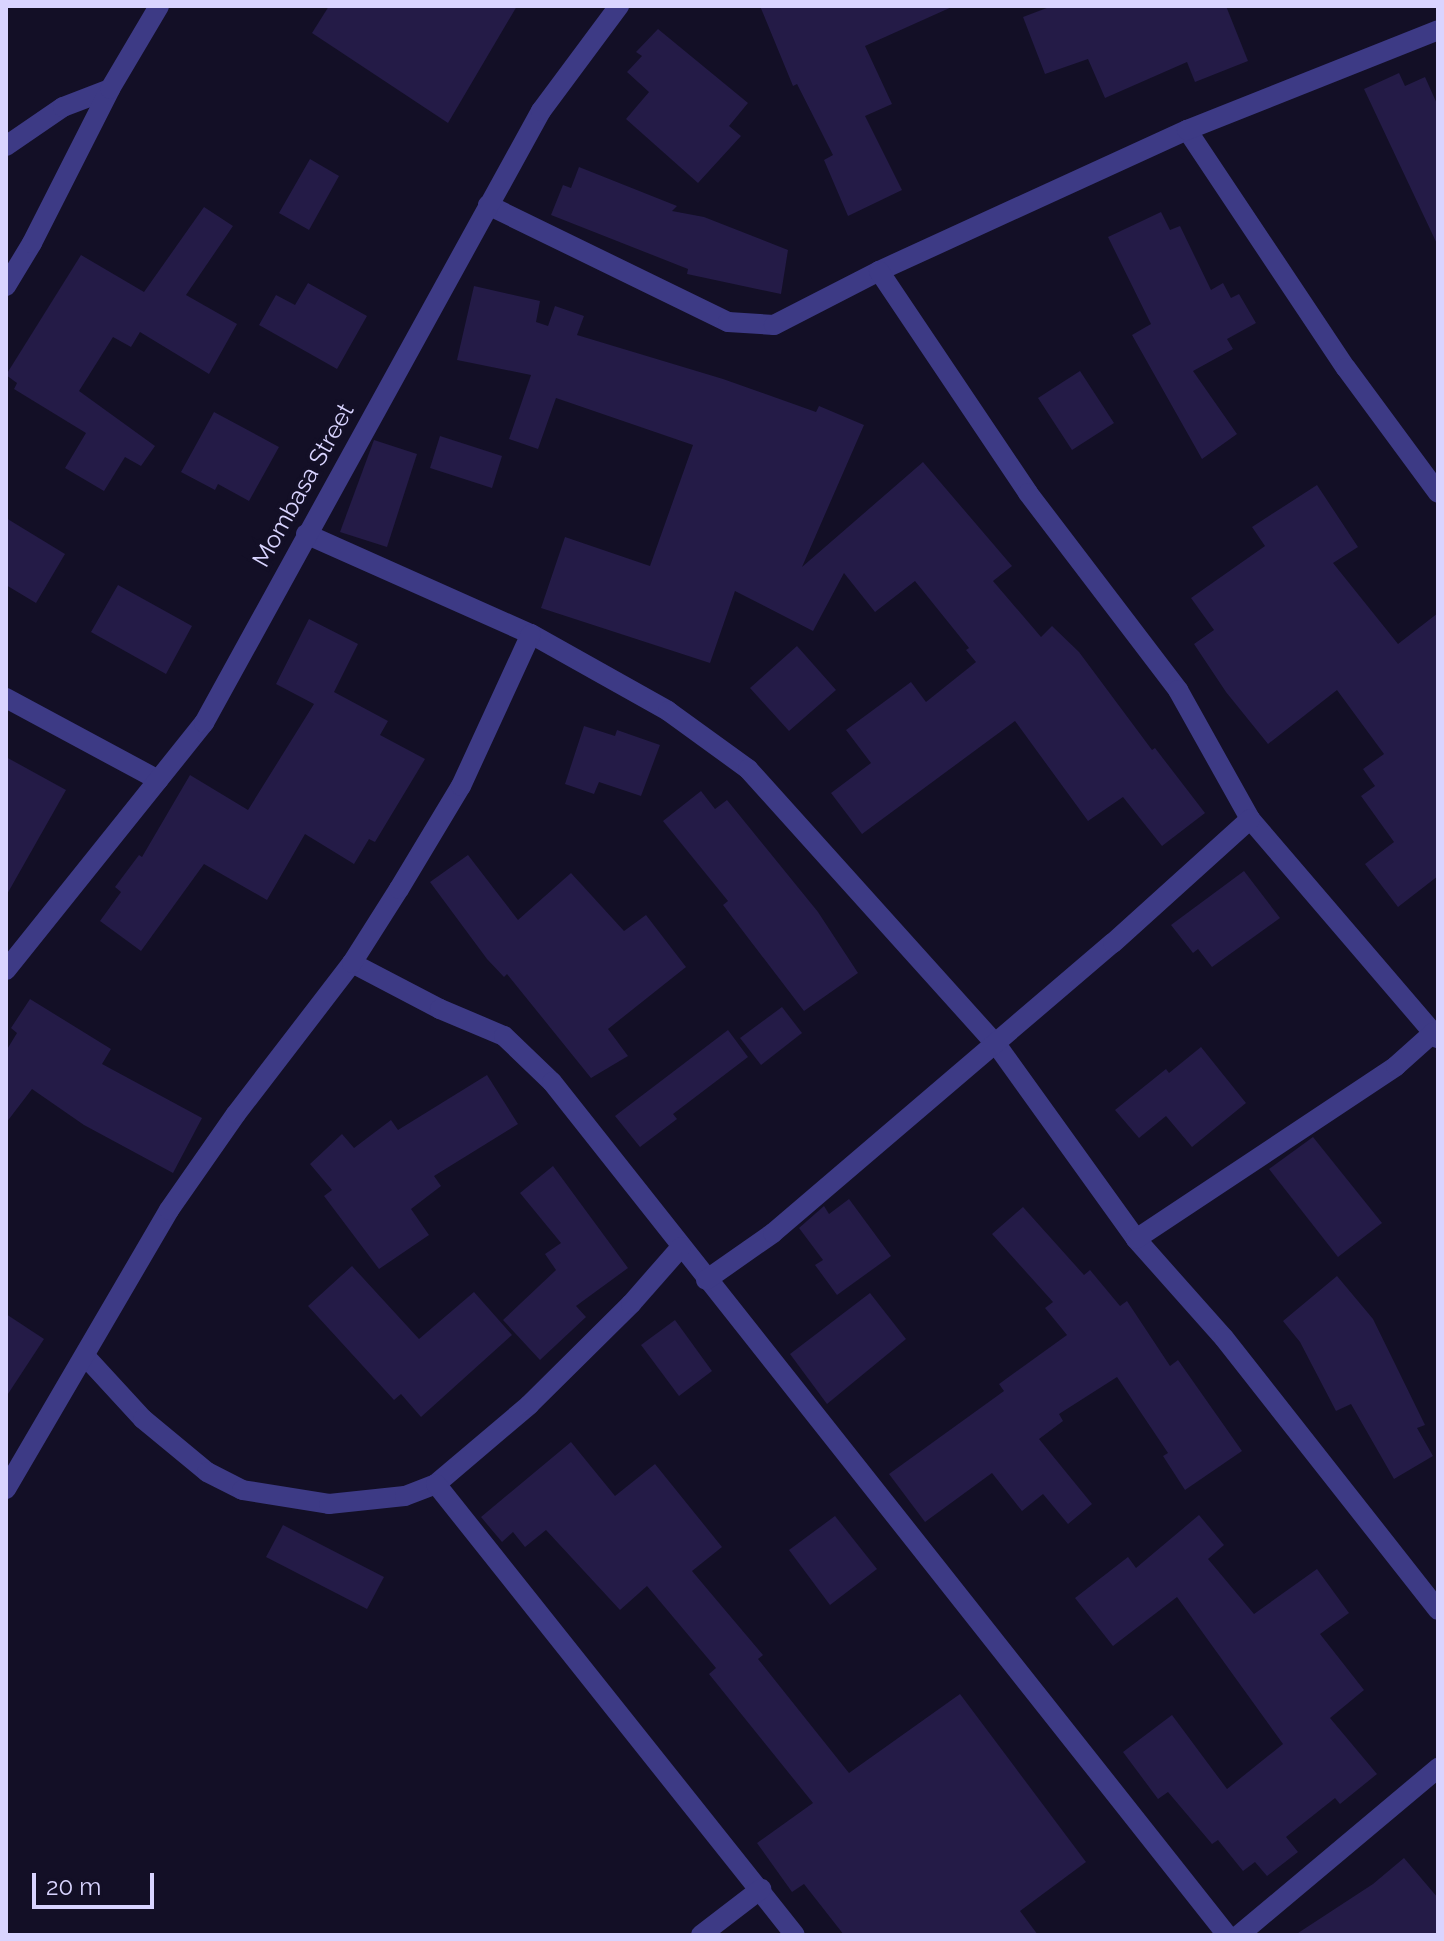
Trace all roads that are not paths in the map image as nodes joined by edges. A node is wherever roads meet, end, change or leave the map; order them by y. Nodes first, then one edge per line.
1 (159, 6) edge
2 (619, 6) edge
3 (1438, 30) edge
4 (110, 89) junction
5 (1187, 130) junction
6 (6, 146) edge
7 (488, 205) junction
8 (879, 271) junction
9 (9, 274) edge
10 (1438, 493) edge
11 (306, 534) junction
12 (531, 634) junction
13 (6, 698) edge
14 (158, 780) junction
15 (1250, 819) junction
16 (352, 963) junction
17 (6, 970) edge
18 (1436, 1035) edge
19 (996, 1044) junction
20 (1136, 1239) junction
21 (681, 1247) junction
22 (706, 1280) junction
23 (85, 1356) junction
24 (436, 1484) junction
25 (6, 1489) edge
26 (1438, 1610) edge
27 (1438, 1768) edge
28 (761, 1889) junction
29 (701, 1935) edge
30 (795, 1935) edge
31 (1227, 1935) edge
32 (1239, 1935) edge

1 - 4 street
2 - 7 street, Mombasa Street
3 - 5 street
4 - 6 street
4 - 9 street
5 - 8 street
5 - 10 street
7 - 8 street
7 - 11 street, Mombasa Street
8 - 15 street
11 - 12 street
11 - 14 street, Mombasa Street
12 - 16 street
12 - 19 street
13 - 14 street
14 - 17 street, Mombasa Street
15 - 18 street
15 - 19 street
16 - 21 street
16 - 23 street
18 - 20 street
19 - 20 street
19 - 22 street
20 - 26 street
21 - 22 street
21 - 24 street
22 - 31 street
23 - 24 street
23 - 25 street
24 - 28 street
27 - 32 street
28 - 29 street
28 - 30 street

